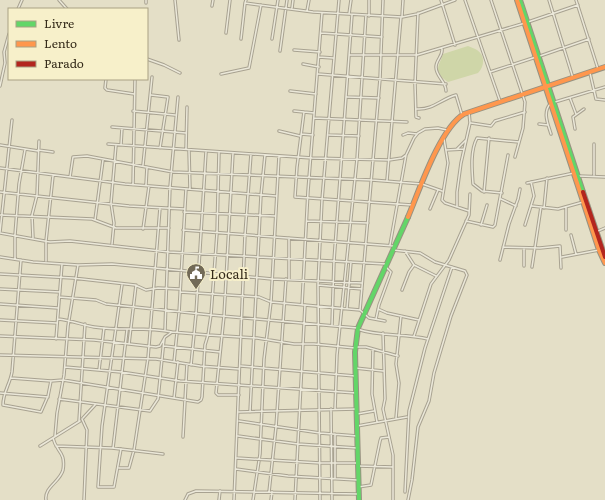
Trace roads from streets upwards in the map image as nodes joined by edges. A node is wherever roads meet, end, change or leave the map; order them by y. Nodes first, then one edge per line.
1 (59, 0) edge
2 (146, 0) edge
3 (174, 0) edge
4 (213, 0) edge
5 (230, 0) edge
6 (246, 0) edge
7 (260, 0) edge
8 (278, 0) edge
9 (288, 0) edge
10 (293, 0) edge
11 (309, 0) edge
12 (339, 0) edge
13 (351, 0) edge
14 (369, 0) edge
15 (383, 0) edge
16 (403, 0) edge
17 (441, 0) edge
18 (455, 0) edge
19 (465, 0) edge
20 (491, 0) edge
21 (517, 0) edge
22 (520, 0) edge
23 (548, 0) edge
24 (576, 0) edge
25 (146, 3) dead end
26 (245, 3) junction
27 (443, 4) junction
28 (261, 5) junction
29 (578, 5) junction
30 (212, 6) dead end
31 (277, 7) junction
32 (66, 8) edge
33 (286, 8) junction
34 (292, 9) junction
35 (307, 11) junction
36 (322, 12) junction
37 (418, 13) junction
38 (338, 14) junction
39 (349, 14) junction
40 (352, 14) junction
41 (553, 14) junction
42 (368, 15) junction
43 (383, 16) junction
44 (402, 17) junction
45 (526, 23) junction
46 (501, 31) junction
47 (226, 33) dead end
48 (321, 34) junction
49 (335, 34) junction
50 (351, 35) junction
51 (365, 36) junction
52 (382, 37) junction
53 (8, 38) edge
54 (478, 38) junction
55 (241, 39) dead end
56 (272, 39) dead end
57 (589, 39) junction
58 (179, 40) dead end
59 (455, 45) junction
60 (563, 48) junction
61 (442, 49) junction
62 (294, 50) dead end
63 (280, 51) dead end
64 (320, 52) junction
65 (350, 55) junction
66 (417, 55) junction
67 (364, 56) junction
68 (381, 56) junction
69 (398, 56) junction
70 (319, 57) junction
71 (537, 57) junction
72 (334, 58) junction
73 (148, 59) edge
74 (303, 64) dead end
75 (512, 65) junction
76 (319, 67) junction
77 (605, 67) edge
78 (598, 68) junction
79 (489, 72) junction
80 (180, 73) dead end
81 (590, 73) junction
82 (221, 74) dead end
83 (318, 74) junction
84 (333, 75) junction
85 (349, 76) junction
86 (152, 77) dead end
87 (363, 77) junction
88 (573, 78) junction
89 (380, 79) junction
90 (397, 79) junction
91 (106, 80) edge
92 (135, 80) edge
93 (415, 80) junction
94 (446, 84) junction
95 (0, 86) edge
96 (547, 86) junction
97 (605, 87) edge
98 (593, 90) junction
99 (290, 91) dead end
100 (446, 91) dead end
101 (134, 94) junction
102 (316, 94) junction
103 (522, 94) junction
104 (151, 95) junction
105 (178, 97) dead end
106 (347, 97) junction
107 (362, 97) junction
108 (379, 98) junction
109 (570, 98) junction
110 (605, 100) edge
111 (500, 101) junction
112 (552, 103) junction
113 (188, 107) dead end
114 (584, 109) dead end
115 (417, 110) junction
116 (294, 111) dead end
117 (133, 112) junction
118 (304, 112) junction
119 (469, 112) junction
120 (525, 112) junction
121 (314, 113) junction
122 (149, 114) junction
123 (576, 114) junction
124 (165, 115) junction
125 (176, 115) junction
126 (462, 115) junction
127 (314, 118) junction
128 (329, 118) junction
129 (419, 118) dead end
130 (346, 119) junction
131 (12, 120) dead end
132 (360, 120) junction
133 (377, 121) junction
134 (393, 122) junction
135 (407, 122) dead end
136 (470, 123) junction
137 (539, 124) dead end
138 (548, 125) junction
139 (112, 127) dead end
140 (122, 128) junction
141 (133, 129) junction
142 (575, 129) dead end
143 (148, 130) junction
144 (447, 130) junction
145 (162, 131) junction
146 (279, 131) dead end
147 (174, 133) junction
148 (186, 133) junction
149 (417, 134) junction
150 (551, 134) dead end
151 (300, 135) junction
152 (313, 135) junction
153 (328, 135) junction
154 (344, 135) junction
155 (359, 136) junction
156 (403, 136) dead end
157 (443, 137) junction
158 (489, 138) junction
159 (39, 140) dead end
160 (466, 140) junction
161 (519, 142) junction
162 (108, 144) dead end
163 (594, 144) dead end
164 (0, 145) edge
165 (116, 145) junction
166 (121, 146) junction
167 (133, 146) junction
168 (9, 147) junction
169 (146, 148) junction
170 (160, 148) junction
171 (173, 149) junction
172 (457, 149) junction
173 (465, 149) junction
174 (26, 150) junction
175 (38, 150) junction
176 (186, 150) junction
177 (190, 150) junction
178 (446, 150) junction
179 (53, 152) dead end
180 (206, 152) junction
181 (219, 152) junction
182 (233, 153) junction
183 (251, 154) junction
184 (265, 155) junction
185 (406, 155) junction
186 (279, 156) junction
187 (508, 156) dead end
188 (515, 157) dead end
189 (298, 158) junction
190 (312, 158) junction
191 (342, 158) junction
192 (326, 159) junction
193 (357, 159) junction
194 (103, 160) junction
195 (373, 160) junction
196 (389, 160) junction
197 (115, 162) junction
198 (133, 164) junction
199 (143, 165) junction
200 (147, 167) junction
201 (0, 168) edge
202 (7, 168) junction
203 (22, 171) junction
204 (172, 172) junction
205 (190, 172) junction
206 (205, 172) junction
207 (218, 172) junction
208 (37, 173) junction
209 (231, 173) junction
210 (249, 174) junction
211 (263, 175) junction
212 (576, 175) junction
213 (594, 175) junction
214 (53, 176) junction
215 (278, 176) junction
216 (605, 176) edge
217 (70, 177) junction
218 (296, 177) junction
219 (309, 177) junction
220 (325, 178) junction
221 (547, 178) junction
222 (341, 179) junction
223 (355, 179) junction
224 (372, 180) junction
225 (100, 181) junction
226 (387, 181) junction
227 (402, 182) junction
228 (531, 182) junction
229 (113, 183) junction
230 (527, 183) dead end
231 (422, 184) junction
232 (133, 185) junction
233 (147, 186) junction
234 (170, 187) junction
235 (186, 189) junction
236 (190, 189) junction
237 (520, 189) dead end
238 (438, 190) junction
239 (442, 191) junction
240 (0, 192) edge
241 (5, 192) junction
242 (204, 192) junction
243 (484, 192) junction
244 (218, 193) junction
245 (230, 193) junction
246 (502, 193) junction
247 (19, 194) junction
248 (247, 194) junction
249 (470, 194) dead end
250 (37, 195) junction
251 (261, 195) junction
252 (50, 196) junction
253 (276, 196) junction
254 (501, 199) junction
255 (308, 200) junction
256 (322, 200) junction
257 (339, 201) junction
258 (96, 202) junction
259 (353, 202) junction
260 (370, 202) junction
261 (583, 202) junction
262 (111, 203) junction
263 (398, 204) junction
264 (412, 205) junction
265 (487, 205) dead end
266 (457, 206) junction
267 (516, 206) junction
268 (532, 206) junction
269 (147, 207) junction
270 (160, 208) junction
271 (171, 208) junction
272 (541, 208) junction
273 (544, 208) junction
274 (566, 208) junction
275 (430, 209) dead end
276 (184, 211) junction
277 (470, 211) junction
278 (203, 212) junction
279 (217, 213) junction
280 (229, 214) junction
281 (1, 215) edge
282 (246, 215) junction
283 (261, 215) junction
284 (17, 216) junction
285 (275, 216) junction
286 (32, 218) junction
287 (49, 219) junction
288 (95, 220) junction
289 (307, 221) junction
290 (321, 221) junction
291 (466, 221) junction
292 (338, 222) junction
293 (351, 222) junction
294 (368, 223) junction
295 (525, 225) dead end
296 (481, 226) junction
297 (114, 228) junction
298 (159, 228) junction
299 (169, 228) junction
300 (605, 228) edge
301 (143, 229) junction
302 (183, 230) junction
303 (566, 230) dead end
304 (202, 231) junction
305 (596, 232) junction
306 (0, 233) edge
307 (217, 233) junction
308 (228, 234) junction
309 (245, 235) junction
310 (571, 235) dead end
311 (15, 236) junction
312 (260, 236) junction
313 (274, 237) junction
314 (289, 238) junction
315 (33, 239) junction
316 (305, 239) junction
317 (320, 239) junction
318 (336, 240) junction
319 (46, 241) junction
320 (349, 241) junction
321 (366, 242) junction
322 (112, 245) junction
323 (392, 247) junction
324 (503, 247) junction
325 (524, 248) junction
326 (534, 248) junction
327 (602, 249) edge
328 (158, 250) junction
329 (405, 251) junction
330 (169, 252) junction
331 (182, 252) junction
332 (200, 253) junction
333 (216, 253) junction
334 (227, 254) junction
335 (576, 254) junction
336 (244, 255) junction
337 (562, 256) junction
338 (0, 257) edge
339 (258, 257) junction
340 (605, 257) edge
341 (273, 258) junction
342 (15, 259) junction
343 (288, 259) junction
344 (21, 260) junction
345 (304, 260) junction
346 (319, 260) junction
347 (500, 260) dead end
348 (334, 261) junction
349 (46, 262) junction
350 (347, 262) junction
351 (351, 262) junction
352 (364, 262) junction
353 (605, 263) edge
354 (62, 264) junction
355 (446, 264) junction
356 (78, 265) junction
357 (385, 265) junction
358 (414, 265) junction
359 (524, 266) dead end
360 (452, 267) junction
361 (532, 267) dead end
362 (156, 268) junction
363 (561, 268) dead end
364 (168, 269) junction
365 (181, 270) junction
366 (198, 272) junction
367 (214, 273) junction
368 (0, 274) edge
369 (226, 274) junction
370 (20, 275) junction
371 (244, 276) junction
372 (436, 276) junction
373 (257, 277) junction
374 (61, 278) junction
375 (75, 279) junction
376 (272, 279) junction
377 (286, 279) junction
378 (289, 279) junction
379 (303, 280) junction
380 (318, 280) junction
381 (333, 282) junction
382 (345, 282) junction
383 (349, 283) junction
384 (362, 284) junction
385 (122, 285) junction
386 (318, 285) junction
387 (136, 286) junction
388 (333, 287) junction
389 (155, 288) junction
390 (167, 288) junction
391 (345, 288) junction
392 (349, 288) junction
393 (0, 289) edge
394 (362, 289) junction
395 (19, 290) junction
396 (402, 290) dead end
397 (180, 291) junction
398 (60, 292) junction
399 (198, 292) junction
400 (213, 293) junction
401 (225, 294) junction
402 (243, 295) junction
403 (256, 296) junction
404 (59, 297) junction
405 (72, 297) junction
406 (271, 302) junction
407 (284, 303) junction
408 (0, 304) edge
409 (17, 305) junction
410 (119, 305) junction
411 (302, 305) junction
412 (305, 305) junction
413 (134, 306) junction
414 (318, 306) junction
415 (334, 307) junction
416 (58, 308) junction
417 (343, 308) junction
418 (153, 309) junction
419 (347, 309) junction
420 (378, 309) junction
421 (166, 310) junction
422 (179, 312) junction
423 (362, 312) junction
424 (196, 314) junction
425 (211, 315) junction
426 (224, 316) junction
427 (401, 316) junction
428 (242, 318) junction
429 (58, 319) junction
430 (254, 319) junction
431 (376, 319) junction
432 (0, 320) edge
433 (69, 320) junction
434 (269, 320) junction
435 (385, 320) dead end
436 (419, 320) junction
437 (16, 321) junction
438 (283, 321) junction
439 (57, 323) junction
440 (303, 323) junction
441 (85, 324) junction
442 (319, 325) junction
443 (332, 326) junction
444 (341, 326) junction
445 (104, 328) junction
446 (116, 328) junction
447 (150, 328) junction
448 (358, 328) junction
449 (131, 329) junction
450 (127, 330) junction
451 (165, 330) junction
452 (172, 332) junction
453 (177, 332) junction
454 (194, 333) junction
455 (383, 333) junction
456 (208, 335) junction
457 (400, 335) junction
458 (0, 336) edge
459 (14, 336) junction
460 (222, 336) junction
461 (414, 336) junction
462 (165, 337) junction
463 (242, 337) junction
464 (254, 338) junction
465 (56, 339) junction
466 (67, 339) junction
467 (266, 339) junction
468 (428, 339) junction
469 (84, 340) junction
470 (102, 341) junction
471 (282, 342) junction
472 (113, 343) junction
473 (302, 343) junction
474 (125, 344) junction
475 (129, 344) junction
476 (319, 344) junction
477 (149, 346) junction
478 (164, 346) junction
479 (339, 346) junction
480 (355, 347) junction
481 (176, 348) junction
482 (374, 349) junction
483 (193, 350) junction
484 (205, 351) junction
485 (220, 352) junction
486 (384, 352) junction
487 (0, 355) edge
488 (13, 355) junction
489 (66, 355) junction
490 (83, 356) junction
491 (101, 356) junction
492 (398, 356) junction
493 (111, 357) junction
494 (123, 357) junction
495 (148, 358) junction
496 (162, 360) junction
497 (174, 362) junction
498 (178, 362) junction
499 (187, 364) junction
500 (191, 365) junction
501 (204, 366) junction
502 (241, 366) junction
503 (65, 367) junction
504 (254, 367) junction
505 (218, 368) junction
506 (265, 368) junction
507 (355, 368) junction
508 (82, 369) junction
509 (240, 369) junction
510 (280, 369) junction
511 (99, 370) junction
512 (372, 370) junction
513 (110, 371) junction
514 (301, 371) junction
515 (384, 371) junction
516 (121, 372) junction
517 (319, 372) junction
518 (336, 375) junction
519 (144, 376) junction
520 (355, 376) junction
521 (11, 378) junction
522 (160, 378) junction
523 (63, 380) junction
524 (51, 381) junction
525 (176, 381) junction
526 (186, 381) junction
527 (203, 382) junction
528 (216, 382) junction
529 (81, 384) junction
530 (240, 385) junction
531 (252, 386) junction
532 (263, 387) junction
533 (108, 388) junction
534 (278, 388) junction
535 (299, 388) junction
536 (318, 389) junction
537 (120, 390) junction
538 (336, 391) junction
539 (142, 392) junction
540 (0, 393) edge
541 (4, 393) junction
542 (356, 393) junction
543 (158, 395) junction
544 (239, 395) junction
545 (48, 397) junction
546 (174, 398) junction
547 (59, 399) junction
548 (184, 400) junction
549 (79, 402) junction
550 (106, 404) junction
551 (94, 405) junction
552 (118, 406) junction
553 (319, 408) junction
554 (356, 408) junction
555 (331, 409) junction
556 (335, 409) junction
557 (140, 410) junction
558 (298, 410) junction
559 (277, 411) junction
560 (374, 411) junction
561 (239, 412) junction
562 (250, 412) junction
563 (262, 412) junction
564 (357, 414) junction
565 (407, 417) junction
566 (396, 418) junction
567 (82, 419) junction
568 (386, 420) junction
569 (79, 421) junction
570 (239, 421) junction
571 (377, 422) junction
572 (262, 425) junction
573 (357, 426) junction
574 (276, 427) junction
575 (298, 430) junction
576 (320, 433) junction
577 (330, 434) junction
578 (336, 434) junction
579 (56, 436) junction
580 (238, 436) junction
581 (357, 436) junction
582 (389, 437) junction
583 (53, 438) junction
584 (182, 438) dead end
585 (261, 439) junction
586 (274, 441) junction
587 (298, 444) junction
588 (40, 446) dead end
589 (56, 446) junction
590 (320, 446) junction
591 (86, 447) junction
592 (330, 447) junction
593 (335, 447) junction
594 (101, 448) junction
595 (113, 448) junction
596 (121, 448) junction
597 (358, 448) junction
598 (134, 450) junction
599 (163, 454) dead end
600 (237, 458) junction
601 (260, 458) junction
602 (273, 460) junction
603 (298, 461) junction
604 (320, 463) junction
605 (330, 463) junction
606 (335, 464) junction
607 (358, 464) junction
608 (376, 466) junction
609 (393, 467) junction
610 (119, 468) junction
611 (236, 469) junction
612 (258, 472) junction
613 (271, 474) junction
614 (297, 477) junction
615 (320, 477) junction
616 (331, 477) junction
617 (335, 478) junction
618 (358, 480) junction
619 (358, 487) junction
620 (234, 491) junction
621 (254, 491) junction
622 (220, 492) junction
623 (270, 492) junction
624 (405, 492) dead end
625 (296, 493) junction
626 (321, 493) junction
627 (332, 493) junction
628 (358, 494) junction
629 (46, 500) edge
630 (84, 500) edge
631 (185, 500) edge
632 (219, 500) edge
633 (234, 500) edge
634 (253, 500) edge
635 (271, 500) edge
636 (295, 500) edge
637 (320, 500) edge
638 (332, 500) edge
639 (358, 500) edge
640 (393, 500) edge
641 (408, 500) edge

1 - 32 street
2 - 25 street
3 - 58 street
4 - 30 street
5 - 47 street
6 - 26 street
7 - 28 street
8 - 31 street
9 - 33 street
10 - 34 street
11 - 35 street
12 - 38 street
13 - 39 street
14 - 42 street
15 - 43 street
16 - 44 street
17 - 27 street
18 - 27 street
19 - 54 street
20 - 46 street
21 - 45 street
22 - 45 street
23 - 41 street
24 - 29 street
26 - 28 street
26 - 55 street
27 - 37 street
27 - 59 street
28 - 31 street
28 - 82 street
29 - 41 street
29 - 57 street
31 - 33 street
31 - 56 street
33 - 34 street
33 - 63 street
34 - 35 street
35 - 36 street
36 - 38 street
36 - 48 street
37 - 44 street
37 - 66 street
38 - 39 street
38 - 49 street
39 - 40 street
40 - 42 street
40 - 50 street
41 - 45 street
41 - 60 street
42 - 43 street
42 - 51 street
43 - 44 street
43 - 52 street
44 - 69 street
45 - 46 street
45 - 71 street
46 - 54 street
46 - 75 street
48 - 49 street
48 - 64 street
49 - 50 street
49 - 72 street
50 - 51 street
50 - 65 street
51 - 52 street
51 - 67 street
52 - 68 street
53 - 95 street
54 - 59 street
54 - 79 street
57 - 60 street
57 - 78 street
59 - 61 street
60 - 71 street
60 - 88 street
61 - 66 street
61 - 94 street
62 - 64 street
64 - 70 street
65 - 67 street
65 - 85 street
66 - 69 street
66 - 93 street
67 - 68 street
67 - 87 street
68 - 69 street
68 - 89 street
69 - 90 street
70 - 72 street
70 - 76 street
71 - 75 street
71 - 96 street
72 - 84 street
73 - 80 street
74 - 76 street
75 - 79 street
75 - 103 street
76 - 83 street
77 - 78 street
78 - 81 street
79 - 111 street
81 - 88 street
81 - 98 street
83 - 84 street
83 - 102 street
84 - 85 street
84 - 128 street
85 - 87 street
85 - 106 street
86 - 104 street
87 - 89 street
87 - 107 street
88 - 96 street
89 - 90 street
89 - 108 street
90 - 93 street
90 - 134 street
91 - 101 street
92 - 101 street
93 - 94 street
93 - 115 street
94 - 100 street
96 - 103 street
96 - 112 street
97 - 98 street
98 - 109 street
98 - 110 street
99 - 102 street
101 - 117 street
102 - 121 street
103 - 111 street
103 - 120 street
104 - 122 street
104 - 124 street
105 - 125 street
106 - 107 street
106 - 130 street
107 - 108 street
107 - 132 street
108 - 133 street
109 - 112 street
109 - 123 street
111 - 119 street
112 - 138 street
112 - 212 street
113 - 148 street
114 - 123 street
115 - 126 street
115 - 129 street
116 - 118 street
117 - 122 street
117 - 141 street
118 - 121 street
118 - 151 street
119 - 126 street
119 - 136 street
120 - 136 street
120 - 161 street
121 - 127 street
122 - 124 street
122 - 143 street
123 - 142 street
124 - 125 street
124 - 145 street
125 - 147 street
126 - 144 street
127 - 128 street
127 - 152 street
128 - 130 street
128 - 153 street
130 - 132 street
130 - 154 street
131 - 168 street
132 - 133 street
132 - 155 street
133 - 134 street
133 - 195 street
134 - 135 street
134 - 196 street
136 - 160 street
137 - 138 street
138 - 150 street
139 - 140 street
140 - 141 street
140 - 166 street
141 - 143 street
141 - 167 street
143 - 145 street
143 - 169 street
144 - 149 street
144 - 157 street
145 - 147 street
145 - 170 street
146 - 151 street
147 - 148 street
147 - 171 street
148 - 176 street
149 - 156 street
149 - 185 street
151 - 152 street
151 - 189 street
152 - 190 street
153 - 154 street
153 - 192 street
154 - 155 street
154 - 191 street
155 - 193 street
157 - 178 street
157 - 231 street
158 - 161 street
158 - 243 street
158 - 243 street
159 - 175 street
160 - 172 street
160 - 173 street
161 - 188 street
162 - 165 street
163 - 213 street
164 - 168 street
165 - 166 street
165 - 197 street
166 - 167 street
167 - 169 street
167 - 198 street
168 - 174 street
168 - 202 street
169 - 170 street
169 - 199 street
170 - 171 street
171 - 176 street
171 - 204 street
172 - 173 street
172 - 178 street
173 - 266 street
174 - 175 street
174 - 203 street
175 - 179 street
175 - 208 street
176 - 177 street
177 - 180 street
177 - 205 street
178 - 239 street
180 - 181 street
180 - 206 street
181 - 182 street
181 - 207 street
182 - 183 street
182 - 209 street
183 - 184 street
183 - 210 street
184 - 186 street
184 - 211 street
185 - 196 street
185 - 227 street
186 - 189 street
186 - 215 street
187 - 246 street
189 - 190 street
189 - 218 street
190 - 192 street
190 - 219 street
191 - 192 street
191 - 193 street
191 - 222 street
192 - 220 street
193 - 195 street
193 - 223 street
194 - 197 street
194 - 217 street
194 - 225 street
195 - 196 street
195 - 224 street
196 - 226 street
197 - 198 street
197 - 229 street
198 - 199 street
198 - 232 street
199 - 200 street
200 - 204 street
200 - 233 street
201 - 202 street
202 - 203 street
202 - 241 street
203 - 208 street
203 - 247 street
204 - 205 street
204 - 234 street
205 - 206 street
205 - 236 street
206 - 207 street
206 - 242 street
207 - 209 street
207 - 244 street
208 - 214 street
208 - 250 street
209 - 210 street
209 - 245 street
210 - 211 street
210 - 248 street
211 - 215 street
211 - 251 street
212 - 213 street
212 - 221 street
212 - 261 street
212 - 305 street
213 - 216 street
214 - 217 street
214 - 252 street
215 - 218 street
215 - 253 street
217 - 225 street
218 - 219 street
218 - 255 street
219 - 220 street
219 - 255 street
220 - 222 street
220 - 256 street
221 - 228 street
221 - 273 street
222 - 223 street
222 - 257 street
223 - 224 street
223 - 259 street
224 - 226 street
224 - 260 street
225 - 229 street
225 - 258 street
226 - 227 street
227 - 231 street
227 - 263 street
228 - 230 street
228 - 268 street
229 - 232 street
229 - 262 street
231 - 238 street
231 - 264 street
232 - 233 street
233 - 234 street
233 - 269 street
234 - 235 street
234 - 271 street
235 - 236 street
235 - 276 street
236 - 242 street
237 - 267 street
238 - 239 street
238 - 275 street
239 - 266 street
240 - 241 street
241 - 247 street
241 - 281 street
242 - 244 street
242 - 278 street
243 - 246 street
244 - 245 street
244 - 279 street
245 - 248 street
245 - 280 street
246 - 254 street
247 - 250 street
247 - 284 street
248 - 251 street
248 - 282 street
249 - 277 street
250 - 252 street
250 - 286 street
251 - 253 street
251 - 283 street
252 - 258 street
252 - 287 street
253 - 285 street
254 - 267 street
254 - 296 street
255 - 256 street
255 - 289 street
256 - 257 street
256 - 290 street
257 - 259 street
257 - 292 street
258 - 262 street
258 - 288 street
259 - 260 street
259 - 293 street
260 - 263 street
260 - 294 street
261 - 274 street
261 - 327 street
262 - 269 street
262 - 297 street
263 - 264 street
263 - 323 street
264 - 323 street
265 - 296 street
266 - 277 street
267 - 324 street
268 - 272 street
268 - 295 street
269 - 270 street
269 - 301 street
270 - 271 street
270 - 298 street
271 - 276 street
271 - 299 street
272 - 273 street
272 - 326 street
273 - 274 street
274 - 303 street
276 - 278 street
276 - 302 street
277 - 291 street
278 - 279 street
278 - 304 street
279 - 280 street
279 - 307 street
280 - 282 street
280 - 308 street
281 - 284 street
281 - 306 street
282 - 283 street
282 - 309 street
283 - 285 street
283 - 312 street
284 - 286 street
284 - 311 street
285 - 313 street
286 - 287 street
286 - 315 street
287 - 288 street
287 - 319 street
288 - 297 street
289 - 290 street
289 - 316 street
290 - 292 street
290 - 317 street
291 - 296 street
291 - 355 street
292 - 293 street
292 - 318 street
293 - 294 street
293 - 320 street
294 - 321 street
297 - 301 street
297 - 322 street
298 - 299 street
298 - 301 street
298 - 328 street
299 - 330 street
300 - 305 street
302 - 304 street
302 - 331 street
304 - 307 street
304 - 332 street
305 - 327 street
306 - 311 street
307 - 308 street
307 - 333 street
308 - 309 street
308 - 334 street
309 - 312 street
309 - 336 street
310 - 335 street
311 - 315 street
311 - 342 street
312 - 313 street
312 - 339 street
313 - 314 street
313 - 341 street
314 - 316 street
314 - 343 street
315 - 319 street
316 - 317 street
316 - 345 street
317 - 318 street
317 - 346 street
318 - 320 street
318 - 348 street
319 - 322 street
319 - 349 street
320 - 321 street
320 - 350 street
321 - 323 street
321 - 352 street
322 - 328 street
323 - 329 street
323 - 357 street
324 - 325 street
324 - 347 street
325 - 326 street
325 - 359 street
326 - 337 street
326 - 361 street
327 - 335 street
327 - 340 street
327 - 353 street
328 - 330 street
328 - 362 street
329 - 355 street
329 - 358 street
330 - 331 street
330 - 364 street
331 - 332 street
331 - 365 street
332 - 333 street
332 - 366 street
333 - 334 street
333 - 367 street
334 - 336 street
334 - 369 street
335 - 337 street
336 - 339 street
336 - 371 street
337 - 363 street
338 - 342 street
339 - 341 street
339 - 373 street
341 - 343 street
341 - 376 street
342 - 344 street
343 - 345 street
343 - 378 street
344 - 349 street
344 - 370 street
345 - 346 street
345 - 379 street
346 - 348 street
346 - 380 street
348 - 350 street
348 - 381 street
349 - 354 street
350 - 351 street
350 - 382 street
351 - 352 street
351 - 383 street
352 - 357 street
352 - 384 street
354 - 356 street
354 - 374 street
355 - 360 street
355 - 372 street
356 - 362 street
356 - 375 street
357 - 420 street
357 - 423 street
358 - 372 street
358 - 396 street
360 - 468 street
360 - 641 street
362 - 364 street
362 - 389 street
364 - 365 street
364 - 390 street
365 - 366 street
365 - 397 street
366 - 367 street
366 - 399 street
367 - 369 street
367 - 400 street
368 - 370 street
369 - 371 street
369 - 401 street
370 - 374 street
370 - 395 street
371 - 373 street
371 - 402 street
372 - 436 street
373 - 376 street
373 - 403 street
374 - 375 street
374 - 398 street
375 - 385 street
375 - 405 street
376 - 377 street
376 - 406 street
377 - 378 street
377 - 407 street
378 - 379 street
379 - 380 street
379 - 411 street
380 - 381 street
380 - 386 street
381 - 382 street
381 - 388 street
382 - 383 street
382 - 391 street
383 - 384 street
383 - 392 street
384 - 394 street
385 - 387 street
385 - 410 street
386 - 388 street
386 - 414 street
387 - 389 street
387 - 413 street
388 - 391 street
388 - 415 street
389 - 390 street
389 - 418 street
390 - 397 street
390 - 421 street
391 - 392 street
391 - 417 street
392 - 394 street
392 - 419 street
393 - 395 street
394 - 423 street
395 - 398 street
395 - 409 street
397 - 399 street
397 - 422 street
398 - 404 street
399 - 400 street
399 - 424 street
400 - 401 street
400 - 425 street
401 - 402 street
401 - 426 street
402 - 403 street
402 - 428 street
403 - 406 street
403 - 430 street
404 - 405 street
404 - 416 street
405 - 410 street
405 - 433 street
406 - 407 street
406 - 434 street
407 - 411 street
407 - 438 street
408 - 409 street
409 - 416 street
409 - 437 street
410 - 413 street
410 - 446 street
411 - 412 street
412 - 414 street
412 - 440 street
413 - 418 street
413 - 449 street
414 - 415 street
414 - 442 street
415 - 417 street
415 - 443 street
416 - 429 street
417 - 419 street
417 - 444 street
418 - 421 street
418 - 447 street
419 - 423 street
420 - 427 street
420 - 431 street
421 - 422 street
421 - 451 street
422 - 424 street
422 - 453 street
423 - 431 street
423 - 448 street
424 - 425 street
424 - 454 street
425 - 426 street
425 - 456 street
426 - 428 street
426 - 460 street
427 - 436 street
427 - 457 street
428 - 430 street
428 - 463 street
429 - 433 street
429 - 439 street
430 - 434 street
430 - 464 street
431 - 435 street
432 - 437 street
433 - 441 street
433 - 466 street
434 - 438 street
434 - 467 street
436 - 461 street
437 - 439 street
437 - 459 street
438 - 440 street
438 - 471 street
439 - 465 street
440 - 442 street
440 - 473 street
441 - 445 street
441 - 469 street
442 - 443 street
442 - 476 street
443 - 444 street
444 - 448 street
444 - 479 street
445 - 446 street
445 - 470 street
446 - 450 street
446 - 472 street
447 - 449 street
447 - 451 street
447 - 477 street
448 - 455 street
448 - 480 street
449 - 450 street
449 - 475 street
450 - 474 street
451 - 452 street
452 - 453 street
452 - 462 street
453 - 454 street
453 - 481 street
454 - 456 street
454 - 483 street
455 - 457 street
455 - 486 street
456 - 460 street
456 - 484 street
457 - 461 street
457 - 492 street
458 - 459 street
459 - 465 street
459 - 488 street
460 - 463 street
460 - 485 street
461 - 468 street
462 - 477 street
462 - 478 street
463 - 464 street
463 - 502 street
464 - 467 street
464 - 504 street
465 - 466 street
466 - 469 street
466 - 489 street
467 - 471 street
467 - 506 street
468 - 565 street
469 - 470 street
469 - 490 street
470 - 472 street
470 - 491 street
471 - 473 street
471 - 510 street
472 - 474 street
472 - 493 street
473 - 476 street
473 - 514 street
474 - 475 street
474 - 494 street
475 - 477 street
476 - 479 street
476 - 517 street
477 - 495 street
478 - 481 street
478 - 496 street
479 - 480 street
479 - 518 street
480 - 482 street
480 - 507 street
481 - 483 street
481 - 497 street
482 - 486 street
482 - 512 street
483 - 484 street
483 - 500 street
484 - 485 street
484 - 501 street
485 - 505 street
486 - 492 street
486 - 515 street
487 - 488 street
488 - 489 street
488 - 521 street
489 - 490 street
489 - 503 street
490 - 491 street
490 - 508 street
491 - 493 street
491 - 511 street
492 - 566 street
493 - 494 street
493 - 513 street
494 - 495 street
494 - 516 street
495 - 496 street
495 - 519 street
496 - 497 street
496 - 522 street
497 - 498 street
498 - 499 street
498 - 525 street
499 - 500 street
499 - 526 street
500 - 501 street
501 - 505 street
501 - 527 street
502 - 504 street
502 - 509 street
503 - 508 street
503 - 523 street
504 - 506 street
504 - 531 street
505 - 509 street
505 - 528 street
506 - 510 street
506 - 532 street
507 - 512 street
507 - 520 street
508 - 511 street
508 - 529 street
509 - 530 street
510 - 514 street
510 - 534 street
511 - 513 street
512 - 515 street
512 - 560 street
513 - 516 street
513 - 533 street
514 - 517 street
514 - 535 street
515 - 568 street
516 - 519 street
516 - 537 street
517 - 518 street
517 - 536 street
518 - 520 street
518 - 538 street
519 - 522 street
519 - 539 street
520 - 542 street
521 - 524 street
521 - 541 street
522 - 525 street
522 - 543 street
523 - 524 street
523 - 529 street
523 - 547 street
524 - 545 street
525 - 526 street
525 - 546 street
526 - 527 street
526 - 548 street
527 - 528 street
527 - 548 street
528 - 530 street
528 - 544 street
529 - 533 street
529 - 549 street
530 - 531 street
530 - 544 street
531 - 532 street
531 - 562 street
532 - 534 street
532 - 563 street
533 - 537 street
533 - 550 street
534 - 535 street
534 - 559 street
535 - 536 street
535 - 558 street
536 - 538 street
536 - 553 street
537 - 539 street
537 - 552 street
538 - 542 street
538 - 556 street
539 - 543 street
539 - 557 street
540 - 541 street
541 - 545 street
541 - 545 street
542 - 554 street
543 - 546 street
543 - 557 street
544 - 561 street
546 - 548 street
547 - 549 street
547 - 579 street
548 - 584 street
549 - 551 street
549 - 569 street
550 - 551 street
550 - 552 street
550 - 594 street
551 - 567 street
552 - 557 street
552 - 595 street
553 - 555 street
553 - 558 street
553 - 576 street
554 - 556 street
554 - 564 street
555 - 556 street
555 - 577 street
557 - 598 street
558 - 559 street
558 - 575 street
559 - 563 street
559 - 574 street
560 - 564 street
560 - 571 street
561 - 562 street
561 - 570 street
562 - 563 street
563 - 572 street
564 - 573 street
565 - 566 street
565 - 624 street
566 - 568 street
567 - 569 street
567 - 591 street
568 - 571 street
568 - 582 street
569 - 579 street
570 - 572 street
570 - 580 street
571 - 573 street
572 - 574 street
572 - 585 street
573 - 581 street
574 - 575 street
574 - 586 street
575 - 576 street
575 - 587 street
576 - 577 street
576 - 590 street
577 - 578 street
577 - 592 street
578 - 581 street
578 - 593 street
579 - 583 street
580 - 585 street
580 - 600 street
581 - 597 street
582 - 608 street
582 - 609 street
583 - 588 street
583 - 589 street
585 - 586 street
585 - 601 street
586 - 587 street
586 - 602 street
587 - 590 street
587 - 603 street
589 - 591 street
589 - 629 street
590 - 592 street
590 - 604 street
591 - 594 street
591 - 630 street
592 - 593 street
592 - 605 street
593 - 597 street
593 - 606 street
594 - 595 street
594 - 610 street
595 - 596 street
596 - 598 street
596 - 610 street
597 - 607 street
598 - 599 street
598 - 610 street
600 - 601 street
600 - 611 street
601 - 602 street
601 - 612 street
602 - 603 street
602 - 613 street
603 - 604 street
603 - 614 street
604 - 605 street
604 - 615 street
605 - 606 street
605 - 616 street
606 - 607 street
606 - 617 street
607 - 608 street
607 - 618 street
608 - 609 street
608 - 619 street
609 - 640 street
611 - 612 street
611 - 620 street
612 - 613 street
612 - 621 street
613 - 614 street
613 - 623 street
614 - 615 street
614 - 625 street
615 - 616 street
615 - 626 street
616 - 617 street
616 - 627 street
617 - 618 street
618 - 619 street
619 - 628 street
620 - 621 street
620 - 622 street
620 - 633 street
621 - 623 street
621 - 634 street
622 - 631 street
622 - 632 street
623 - 625 street
623 - 635 street
625 - 626 street
625 - 636 street
626 - 627 street
626 - 637 street
627 - 628 street
627 - 638 street
628 - 639 street

